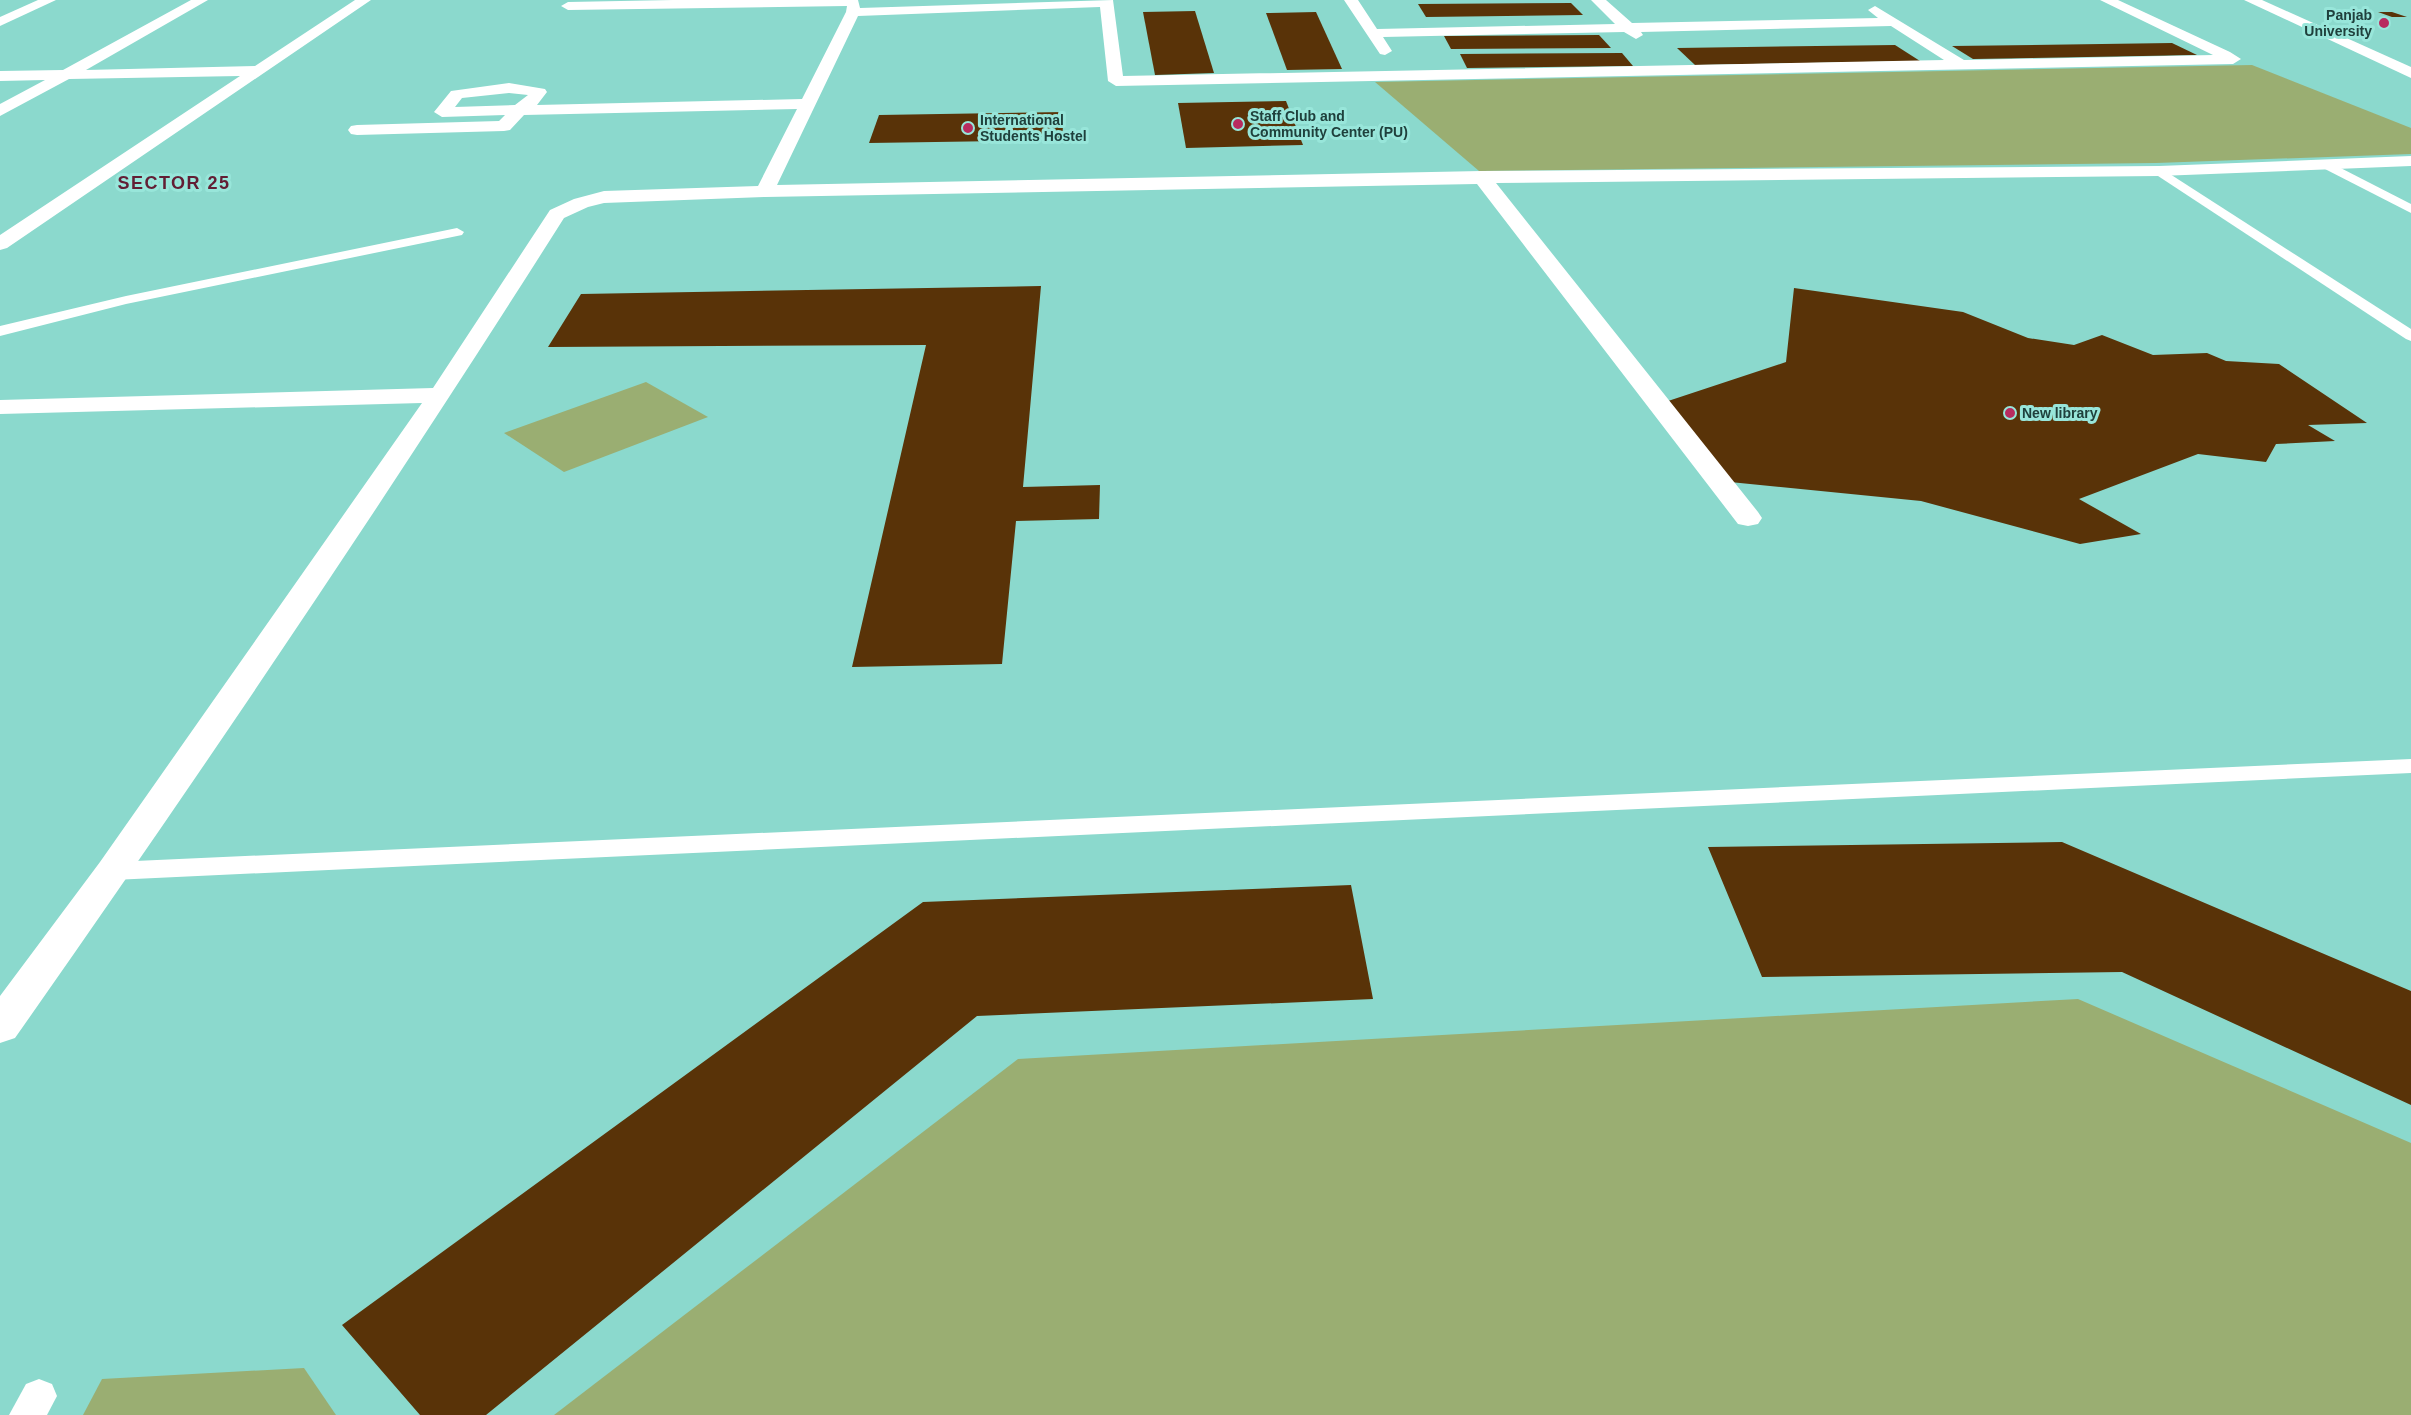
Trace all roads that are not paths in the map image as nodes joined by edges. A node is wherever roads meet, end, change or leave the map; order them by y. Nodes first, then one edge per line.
1 (49, 0) edge
2 (201, 0) edge
3 (364, 0) edge
4 (1351, 0) edge
5 (1598, 0) edge
6 (1858, 0) edge
7 (2107, 0) edge
8 (2251, 0) edge
9 (2266, 0) edge
10 (1106, 2) edge
11 (919, 5) edge
12 (568, 6) dead end
13 (853, 12) junction
14 (0, 22) edge
15 (1894, 22) junction
16 (1628, 27) junction
17 (1373, 33) junction
18 (1643, 41) dead end
19 (1659, 56) dead end
20 (1962, 64) junction
21 (2411, 65) edge
22 (1675, 70) junction
23 (259, 71) junction
24 (2411, 73) edge
25 (67, 74) junction
26 (0, 76) edge
27 (1401, 76) junction
28 (807, 104) junction
29 (519, 110) junction
30 (0, 111) edge
31 (357, 130) dead end
32 (2411, 161) edge
33 (2327, 165) junction
34 (2159, 171) junction
35 (1481, 177) junction
36 (765, 191) junction
37 (2411, 209) edge
38 (457, 232) dead end
39 (0, 244) edge
40 (0, 331) edge
41 (2411, 336) edge
42 (440, 395) junction
43 (0, 407) edge
44 (1748, 518) dead end
45 (2411, 766) edge
46 (113, 871) junction
47 (0, 1027) edge

1 - 14 street
2 - 25 street
3 - 23 street
4 - 17 street
5 - 16 street
6 - 15 street
7 - 20 street
8 - 24 street
9 - 21 street
10 - 11 street
10 - 27 street
11 - 13 street
12 - 13 street
13 - 28 street
15 - 16 street
15 - 20 street
16 - 17 street
16 - 18 street
17 - 27 street
19 - 22 street
20 - 22 street
22 - 27 street
23 - 25 street
23 - 39 street
25 - 26 street
25 - 30 street
28 - 29 street
28 - 36 street
29 - 29 street
29 - 31 street
32 - 33 street
33 - 34 street
33 - 37 lane
34 - 35 street
34 - 41 lane
35 - 36 street
35 - 44 street
36 - 42 street
38 - 40 lane
42 - 43 street
42 - 46 street
45 - 46 lane
46 - 47 street

